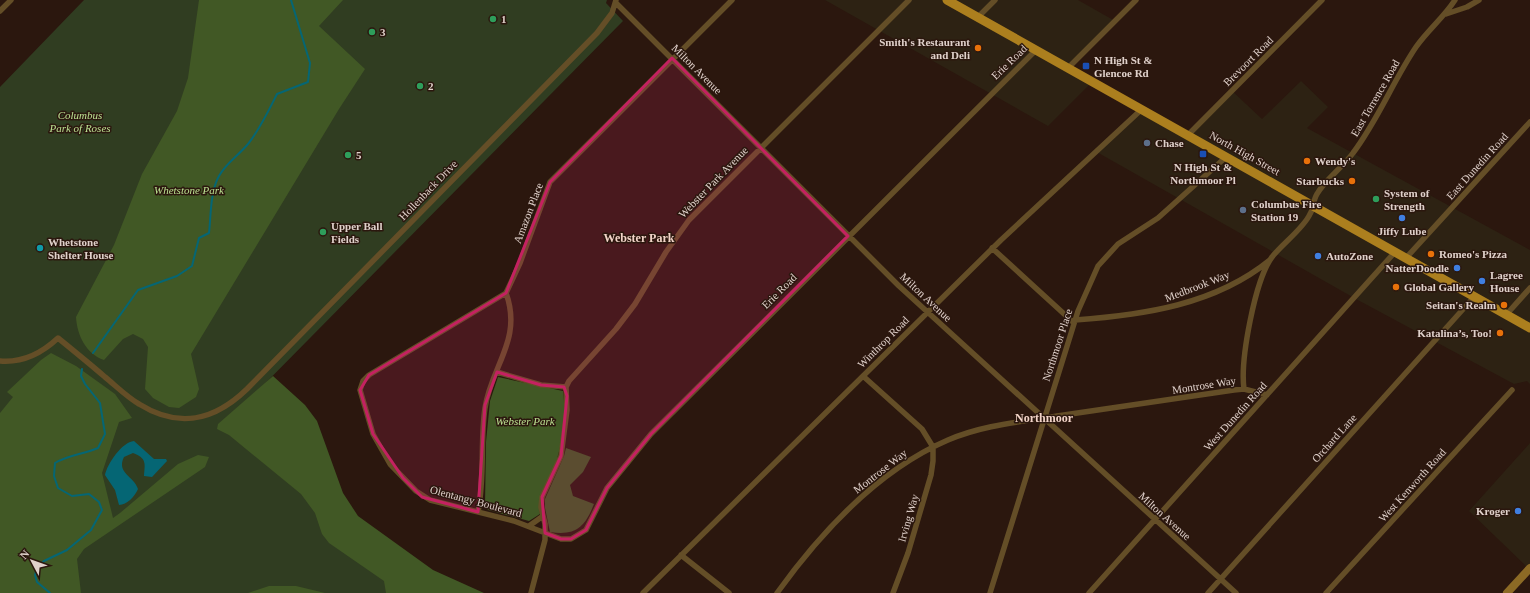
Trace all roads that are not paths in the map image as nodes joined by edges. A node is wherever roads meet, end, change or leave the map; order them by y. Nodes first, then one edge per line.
1 (12, 0) edge
2 (732, 0) edge
3 (909, 0) edge
4 (947, 0) edge
5 (995, 0) edge
6 (1136, 0) edge
7 (1322, 0) edge
8 (1455, 0) edge
9 (1479, 0) edge
10 (616, 2) edge
11 (0, 11) edge
12 (1445, 14) junction
13 (978, 17) junction
14 (1036, 50) junction
15 (672, 58) junction
16 (1068, 68) junction
17 (1142, 109) junction
18 (1530, 122) edge
19 (1188, 136) junction
20 (760, 147) junction
21 (1226, 156) junction
22 (1313, 206) junction
23 (848, 236) junction
24 (992, 248) junction
25 (1395, 252) junction
26 (1272, 258) junction
27 (1406, 258) junction
28 (1530, 288) edge
29 (506, 293) junction
30 (1474, 297) junction
31 (927, 312) junction
32 (1506, 314) junction
33 (1075, 322) junction
34 (1530, 328) edge
35 (0, 362) edge
36 (497, 372) junction
37 (863, 376) junction
38 (566, 387) junction
39 (1244, 389) junction
40 (1512, 390) dead end
41 (1267, 395) junction
42 (1044, 418) junction
43 (933, 447) junction
44 (478, 512) junction
45 (543, 516) junction
46 (1155, 520) junction
47 (529, 526) junction
48 (545, 533) junction
49 (681, 555) junction
50 (1530, 568) edge
51 (1221, 579) junction
52 (531, 593) edge
53 (643, 593) edge
54 (729, 593) edge
55 (777, 593) edge
56 (894, 593) edge
57 (990, 593) edge
58 (1089, 593) edge
59 (1208, 593) edge
60 (1236, 593) edge
61 (1326, 593) edge
62 (1507, 593) edge

1 - 11 street
2 - 15 street, Amazon Place
3 - 20 street, Webster Park Avenue
4 - 13 main road, North High Street
5 - 13 street
6 - 16 street
7 - 19 street, Brevoort Road
8 - 12 street, East Torrence Road
9 - 12 street
10 - 15 street, Milton Avenue
10 - 35 street, Hollenback Drive
12 - 22 street, East Torrence Road
13 - 14 main road, North High Street
14 - 16 main road, North High Street
14 - 23 street, Erie Road
15 - 20 street, Milton Avenue
15 - 29 street, Amazon Place
16 - 17 main road, North High Street
17 - 19 main road, North High Street
17 - 24 street, Winthrop Road
18 - 27 street, East Dunedin Road
19 - 21 main road, North High Street
20 - 23 street, Milton Avenue
20 - 38 street, Webster Park Avenue
21 - 22 main road, North High Street
21 - 33 street, Northmoor Place
22 - 25 main road, North High Street
22 - 26 street, East Torrence Road
23 - 31 street, Milton Avenue
23 - 48 street, Erie Road
24 - 31 street, Winthrop Road
24 - 33 street
25 - 27 main road, North High Street
25 - 41 street, West Dunedin Road
26 - 33 street, Medbrook Way
26 - 39 street
27 - 30 main road, North High Street
28 - 32 street
29 - 36 street
29 - 44 street, Olentangy Boulevard
30 - 32 main road, North High Street
30 - 51 street, Orchard Lane
31 - 37 street, Winthrop Road
31 - 42 street, Milton Avenue
32 - 34 main road, North High Street
33 - 42 street, Northmoor Place
36 - 38 street
36 - 44 street
37 - 43 street
37 - 49 street, Winthrop Road
38 - 45 street
39 - 41 street, Montrose Way
39 - 42 street, Montrose Way
40 - 61 street, West Kenworth Road
41 - 46 street, West Dunedin Road
42 - 43 street, Montrose Way
42 - 46 street, Milton Avenue
42 - 57 street, Northmoor Place
43 - 55 street, Montrose Way
43 - 56 street, Irving Way
44 - 47 street, Olentangy Boulevard
45 - 47 street
45 - 48 street
46 - 51 street, Milton Avenue
46 - 58 street, West Dunedin Road
47 - 48 street, Olentangy Boulevard
48 - 52 street
49 - 53 street, Winthrop Road
49 - 54 street
50 - 62 main road
51 - 59 street, Orchard Lane
51 - 60 street, Milton Avenue

